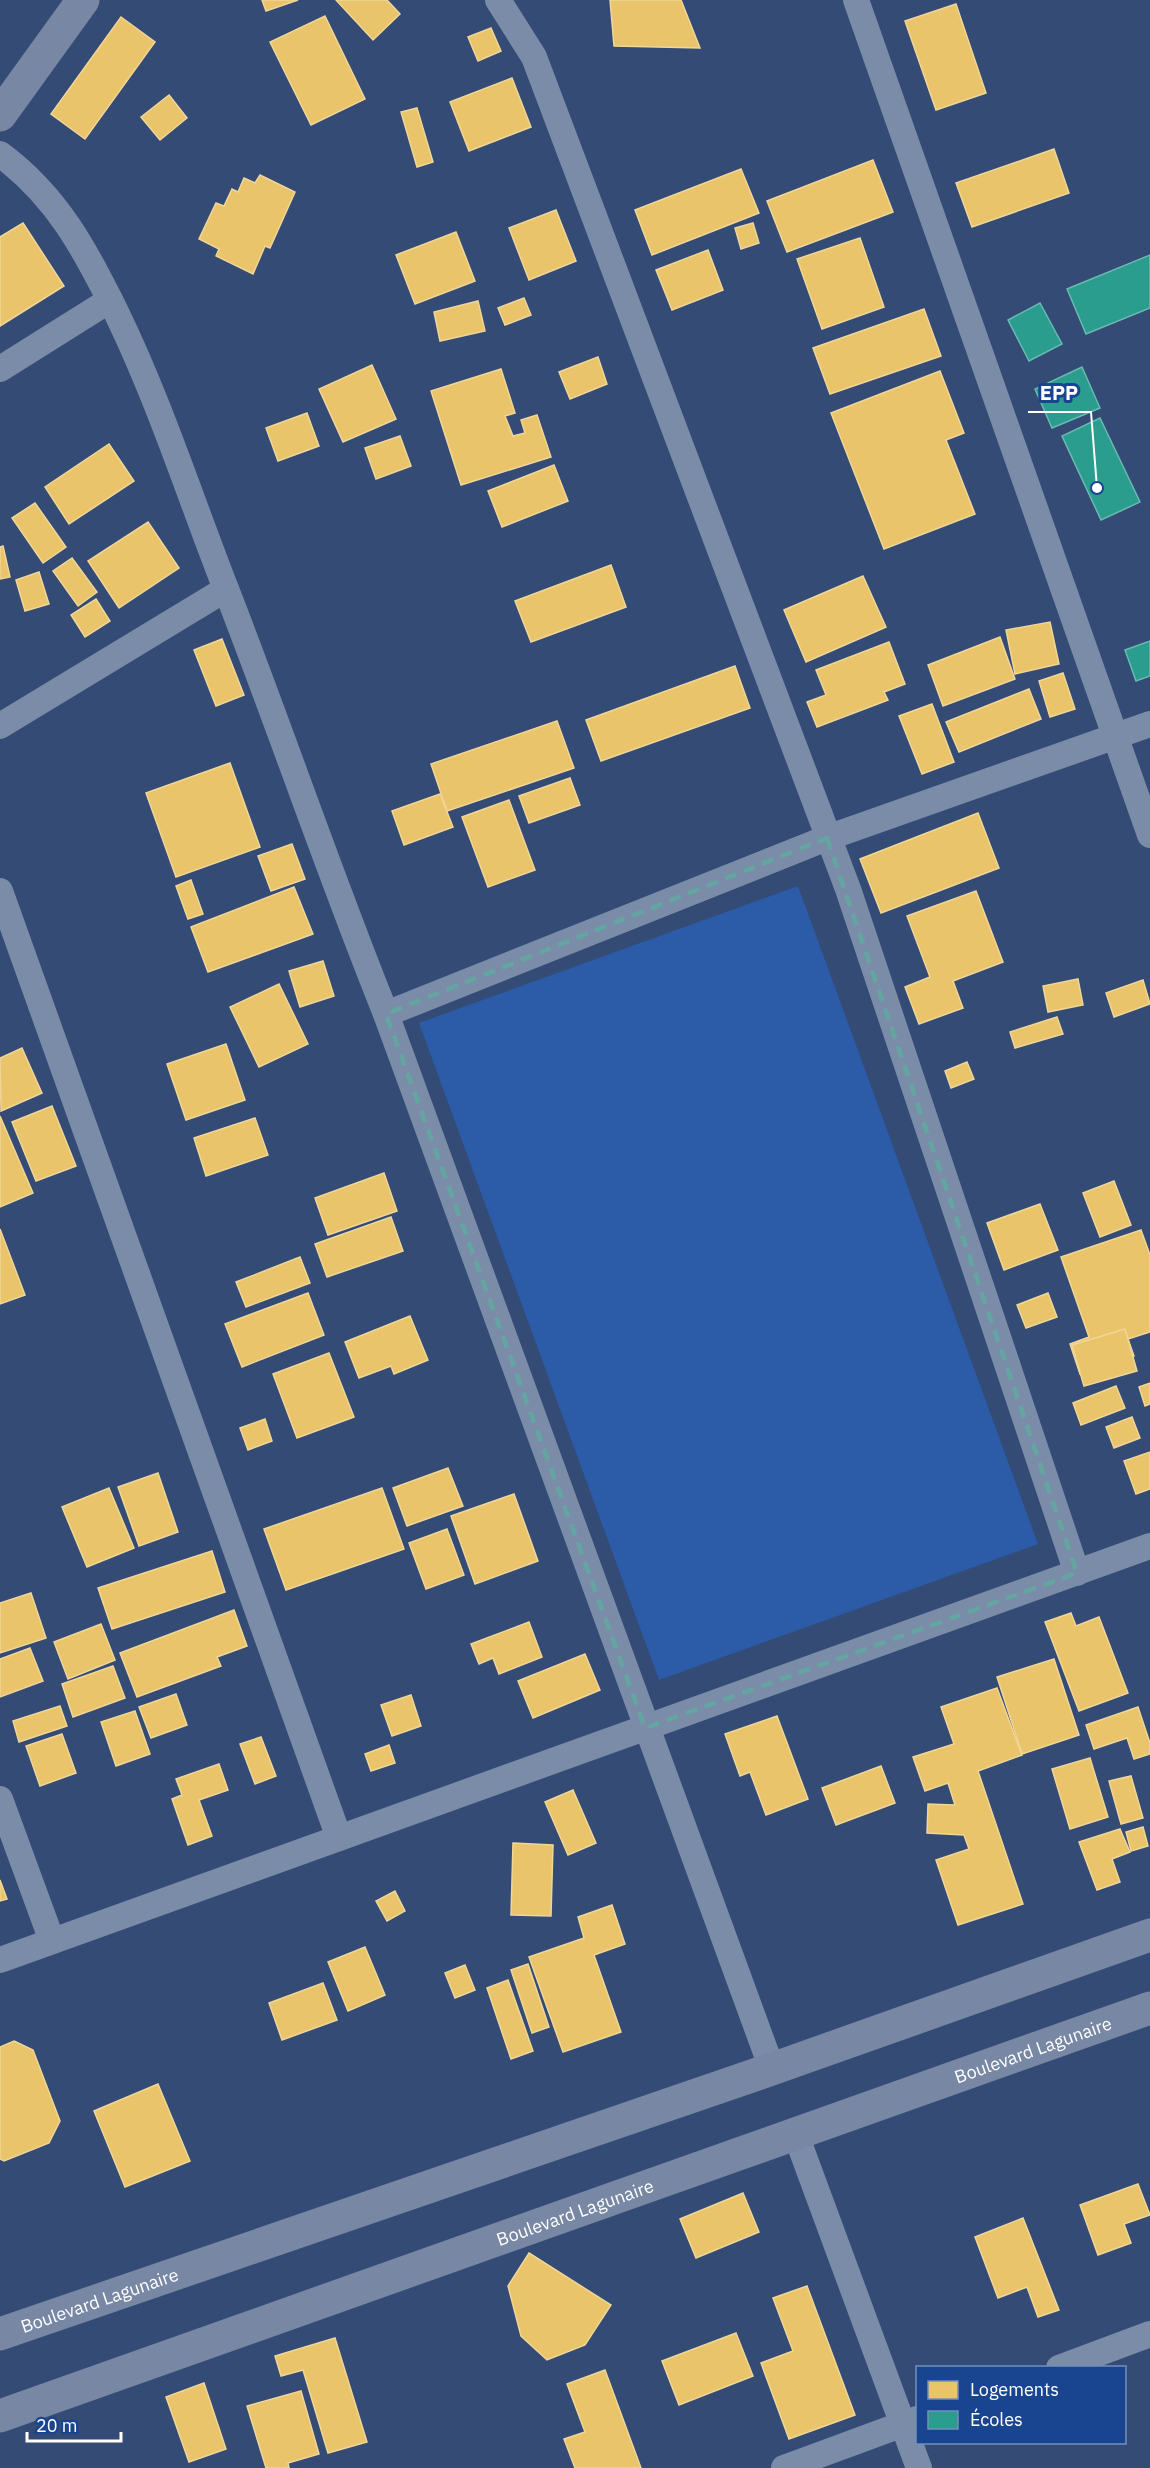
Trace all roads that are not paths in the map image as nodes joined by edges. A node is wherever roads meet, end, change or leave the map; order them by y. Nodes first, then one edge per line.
1 (83, 0) edge
2 (498, 0) edge
3 (856, 0) edge
4 (0, 115) edge
5 (0, 154) edge
6 (110, 300) junction
7 (0, 369) edge
8 (226, 589) junction
9 (1150, 724) edge
10 (0, 726) edge
11 (1115, 736) junction
12 (1150, 835) edge
13 (827, 838) junction
14 (0, 891) edge
15 (386, 1014) junction
16 (1150, 1546) edge
17 (1077, 1573) junction
18 (645, 1728) junction
19 (0, 1799) edge
20 (339, 1838) junction
21 (1150, 1935) edge
22 (52, 1941) junction
23 (0, 1960) edge
24 (1150, 2008) edge
25 (772, 2069) junction
26 (796, 2135) junction
27 (0, 2334) edge
28 (1150, 2334) edge
29 (1062, 2366) edge
30 (0, 2416) edge
31 (910, 2422) edge
32 (784, 2468) edge
33 (919, 2468) edge

1 - 4 main road
2 - 13 street
3 - 11 street
5 - 6 street
6 - 7 street
6 - 8 street
8 - 10 street
8 - 15 street
9 - 11 street
11 - 12 street
11 - 13 street
13 - 15 street
13 - 17 street
14 - 20 street
15 - 18 street
16 - 17 street
17 - 18 street
18 - 20 street
18 - 25 street
19 - 22 street
20 - 22 street
21 - 25 main road, Boulevard Lagunaire
22 - 23 street
24 - 26 main road, Boulevard Lagunaire
25 - 27 main road, Boulevard Lagunaire
26 - 30 main road, Boulevard Lagunaire
26 - 31 street
28 - 29 street
31 - 32 street
31 - 33 street

